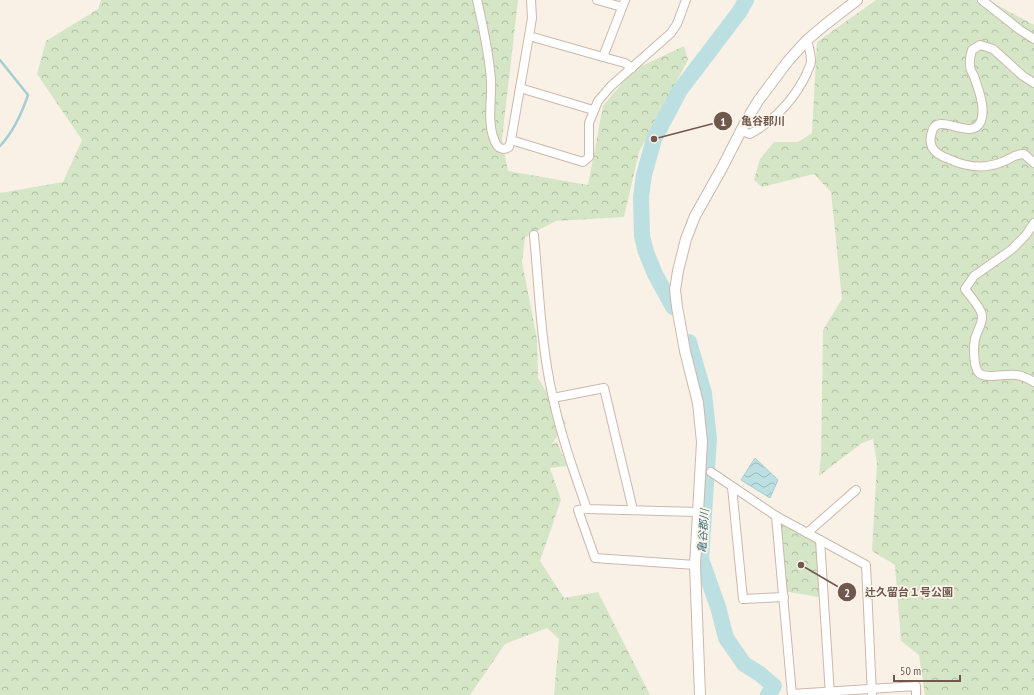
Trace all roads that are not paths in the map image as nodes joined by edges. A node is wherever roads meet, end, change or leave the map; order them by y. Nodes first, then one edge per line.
1 (478, 0) edge
2 (531, 0) edge
3 (597, 0) edge
4 (686, 0) edge
5 (857, 0) edge
6 (982, 0) edge
7 (624, 4) edge
8 (529, 36) junction
9 (1034, 39) edge
10 (807, 40) junction
11 (604, 57) junction
12 (632, 68) junction
13 (1034, 83) edge
14 (520, 88) junction
15 (593, 110) junction
16 (741, 131) junction
17 (511, 140) junction
18 (1034, 163) edge
19 (1034, 223) edge
20 (534, 235) dead end
21 (1034, 382) edge
22 (553, 398) junction
23 (701, 466) junction
24 (711, 472) joint
25 (732, 487) junction
26 (856, 490) dead end
27 (587, 508) junction
28 (633, 510) junction
29 (697, 512) junction
30 (776, 516) junction
31 (807, 533) junction
32 (820, 540) junction
33 (695, 565) junction
34 (784, 597) junction
35 (872, 692) edge
36 (830, 694) edge
37 (700, 695) edge
38 (792, 695) edge
39 (916, 695) edge

1 - 17 street
2 - 8 street
3 - 7 street
4 - 12 street
5 - 10 street
6 - 9 street
7 - 11 street
8 - 11 street
8 - 14 street
10 - 16 street
10 - 16 street
11 - 12 street
12 - 15 street
13 - 18 street
14 - 15 street
14 - 17 street
15 - 17 street
16 - 23 street
19 - 21 street
20 - 22 street
22 - 27 street
22 - 28 street
23 - 24 street
23 - 29 street
24 - 25 street
25 - 30 street
25 - 34 street
26 - 31 street
27 - 28 street
27 - 33 street
28 - 29 street
29 - 33 street
30 - 31 street
30 - 34 street
31 - 32 street
32 - 35 street
32 - 36 street
33 - 37 street
34 - 38 street
35 - 36 street
35 - 39 street
36 - 38 street

